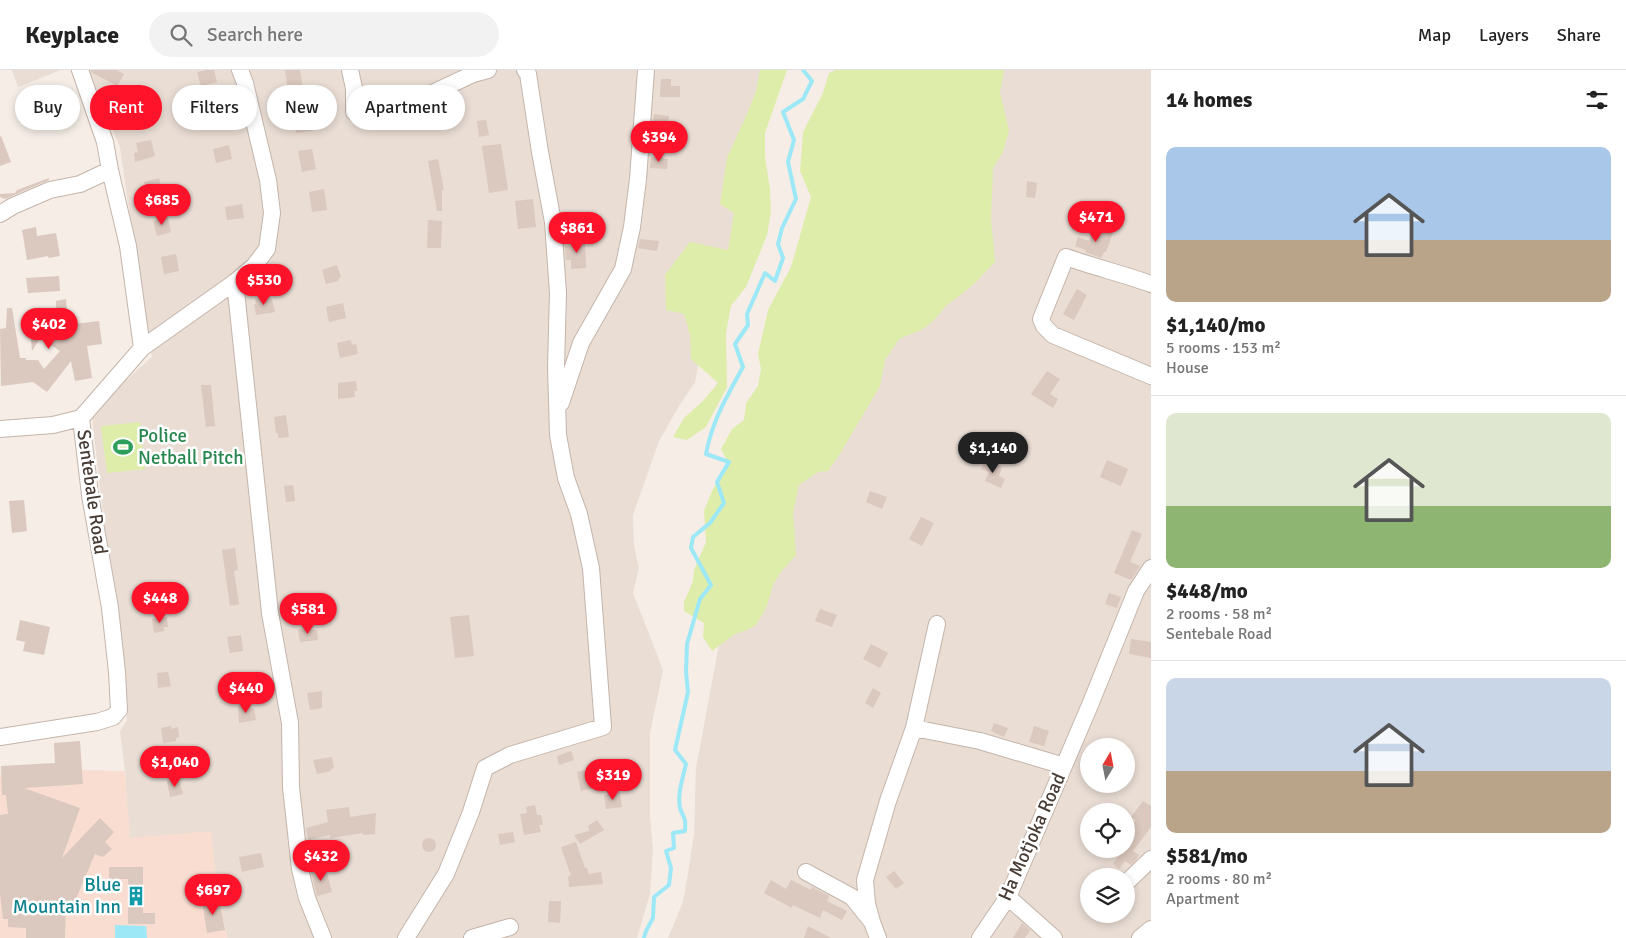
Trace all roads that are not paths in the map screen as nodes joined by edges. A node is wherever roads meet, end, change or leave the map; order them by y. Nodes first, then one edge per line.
1 (80, 70) edge
2 (240, 70) edge
3 (350, 70) edge
4 (488, 70) edge
5 (525, 70) edge
6 (646, 70) edge
7 (110, 170) junction
8 (0, 214) edge
9 (235, 282) junction
10 (1151, 284) edge
11 (142, 348) junction
12 (1151, 376) edge
13 (557, 415) junction
14 (81, 418) junction
15 (0, 429) edge
16 (1151, 568) edge
17 (937, 624) dead end
18 (914, 728) junction
19 (0, 737) edge
20 (1064, 766) junction
21 (1151, 859) edge
22 (806, 872) dead end
23 (1135, 874) edge
24 (1008, 896) junction
25 (872, 922) junction
26 (510, 927) dead end
27 (1151, 929) edge
28 (323, 938) edge
29 (406, 938) edge
30 (472, 938) edge
31 (878, 938) edge
32 (980, 938) edge
33 (1054, 938) edge
34 (1140, 938) edge

1 - 7 street
2 - 9 street
3 - 4 street
5 - 13 street
6 - 13 street
7 - 8 street
7 - 11 street
9 - 11 street
9 - 28 street
10 - 12 street
11 - 14 street
13 - 29 street
14 - 15 street
14 - 19 street, Sentebale Road
16 - 20 street, Ha Motjoka Road
17 - 18 street
18 - 20 street
18 - 25 street
20 - 24 street, Ha Motjoka Road
21 - 23 street
22 - 25 street
24 - 32 street, Ha Motjoka Road
24 - 33 street
25 - 31 street
26 - 30 street
27 - 34 street

